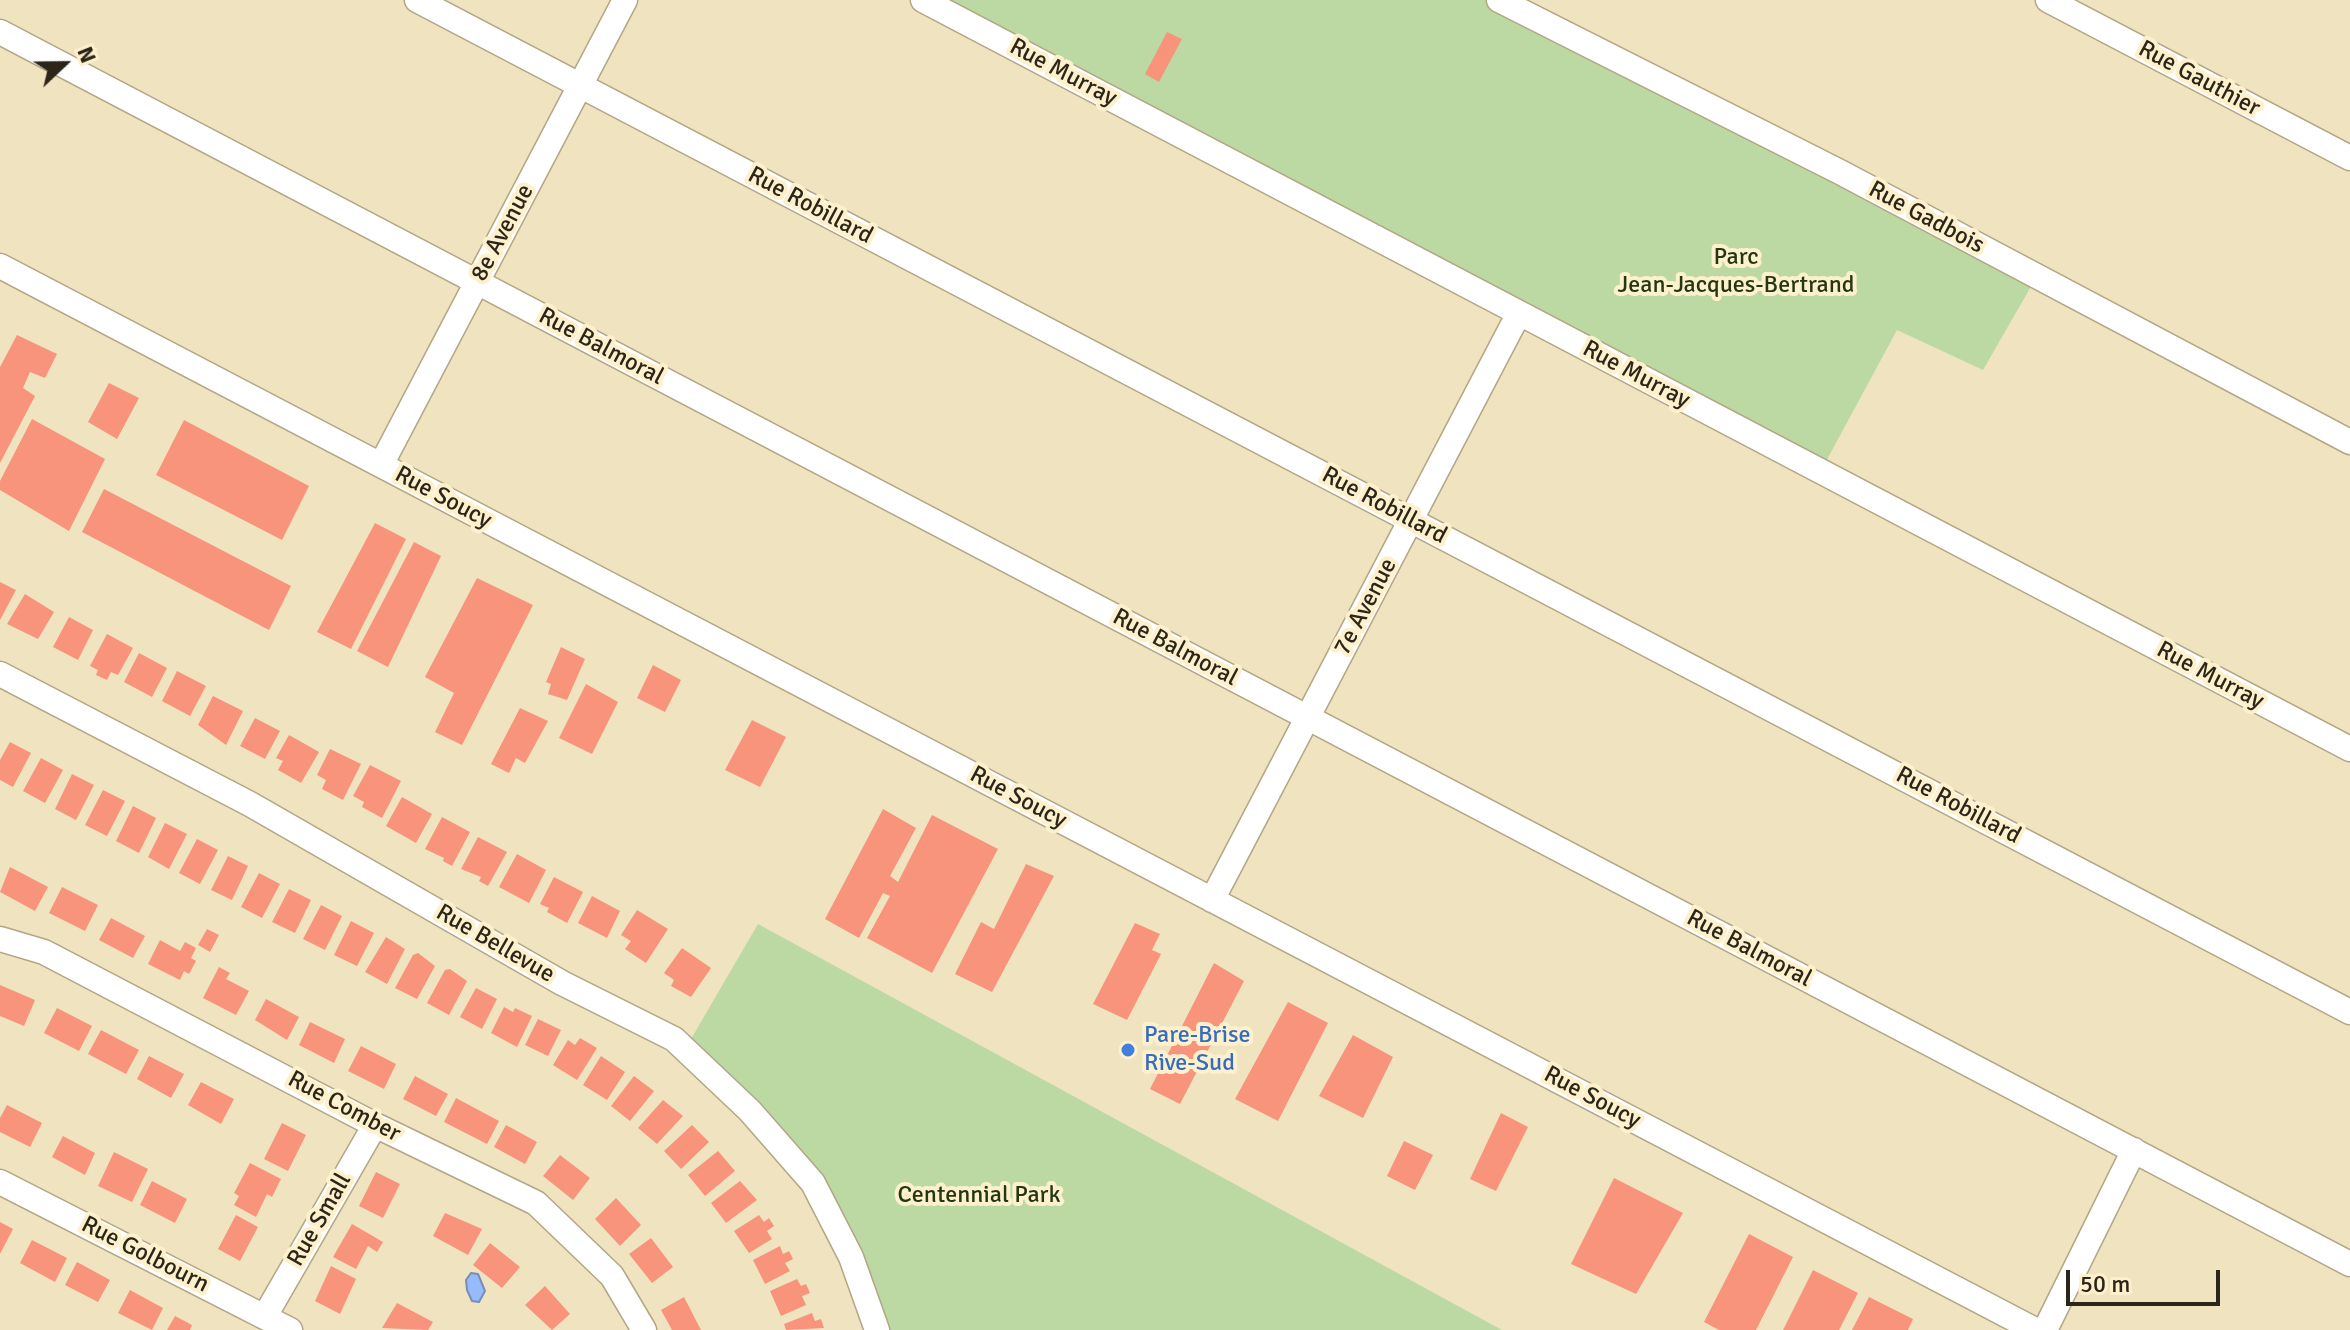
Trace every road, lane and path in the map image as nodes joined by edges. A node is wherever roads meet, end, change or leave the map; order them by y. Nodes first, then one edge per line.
1 (417, 0) edge
2 (625, 0) edge
3 (923, 0) edge
4 (1499, 0) edge
5 (2048, 0) edge
6 (0, 32) edge
7 (580, 86) junction
8 (2350, 158) edge
9 (0, 266) edge
10 (477, 282) junction
11 (1519, 313) junction
12 (2350, 442) edge
13 (381, 465) junction
14 (1411, 520) junction
15 (0, 674) edge
16 (1308, 717) junction
17 (2350, 749) edge
18 (1212, 900) junction
19 (0, 939) edge
20 (2350, 1012) edge
21 (375, 1125) junction
22 (2134, 1150) junction
23 (0, 1182) edge
24 (2350, 1264) edge
25 (265, 1316) junction
26 (290, 1330) edge
27 (644, 1330) edge
28 (877, 1330) edge
29 (2035, 1330) edge
30 (2045, 1330) edge

1 - 7 street, Rue Robillard
2 - 7 street, 8e Avenue
3 - 11 street, Rue Murray
4 - 12 street, Rue Gadbois
5 - 8 street, Rue Gauthier
6 - 10 street, Rue Balmoral
7 - 10 street, 8e Avenue
7 - 14 street, Rue Robillard
9 - 13 street, Rue Soucy
10 - 13 street, 8e Avenue
10 - 16 street, Rue Balmoral
11 - 14 street, 7e Avenue
11 - 17 street, Rue Murray
13 - 18 street, Rue Soucy
14 - 16 street, 7e Avenue
14 - 20 street, Rue Robillard
15 - 28 street, Rue Bellevue
16 - 18 street, 7e Avenue
16 - 22 street, Rue Balmoral
18 - 29 street, Rue Soucy
19 - 21 street, Rue Comber
21 - 25 street, Rue Small
21 - 27 street, Rue Comber
22 - 24 street, Rue Balmoral
22 - 30 street
23 - 25 street, Rue Golbourn
25 - 26 street, Rue Golbourn

